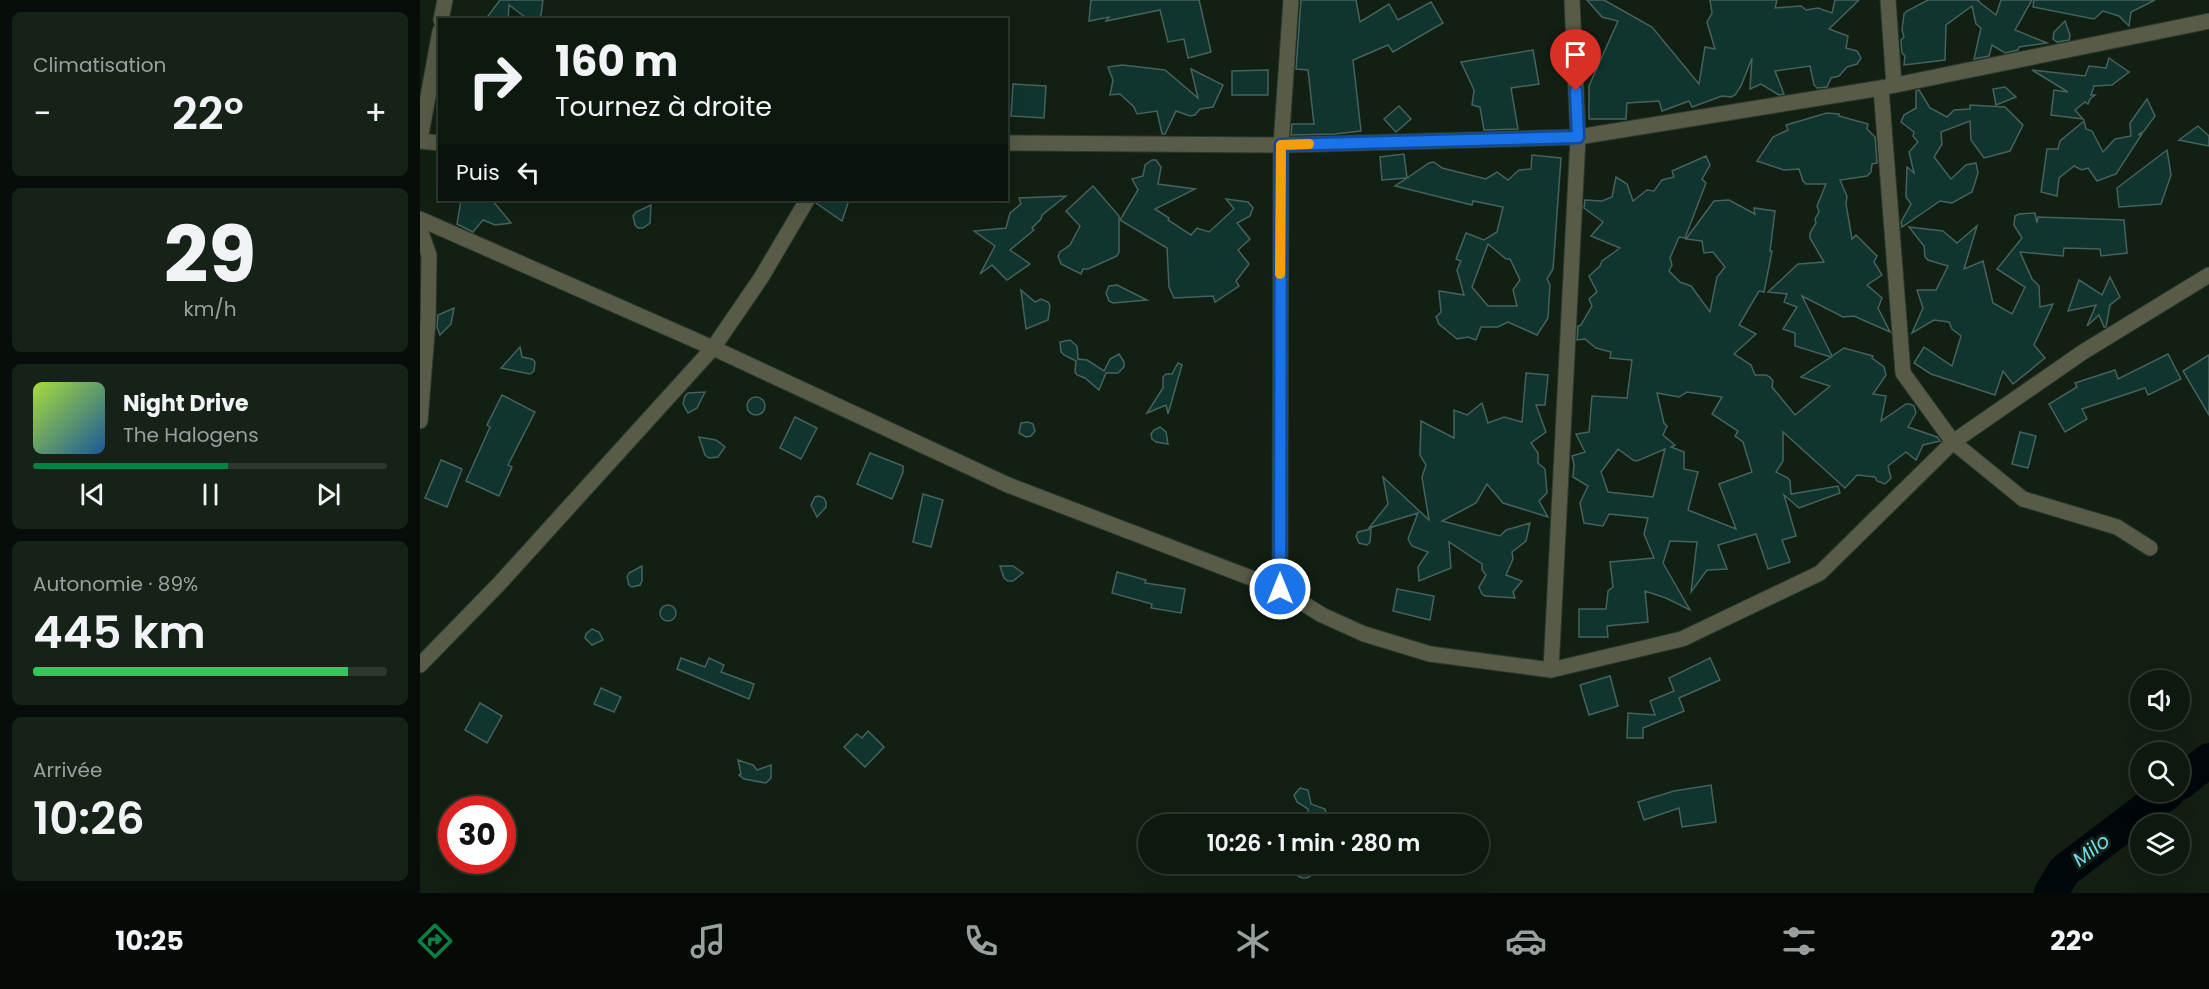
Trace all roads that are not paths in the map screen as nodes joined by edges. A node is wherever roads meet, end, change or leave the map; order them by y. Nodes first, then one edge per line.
1 (445, 0) edge
2 (1291, 0) edge
3 (1572, 0) edge
4 (1888, 0) edge
5 (441, 18) edge
6 (2209, 21) edge
7 (438, 42) edge
8 (1888, 87) junction
9 (1578, 137) junction
10 (420, 140) edge
11 (438, 143) edge
12 (1008, 143) edge
13 (1281, 145) junction
14 (806, 201) edge
15 (420, 219) edge
16 (420, 230) edge
17 (2209, 275) edge
18 (713, 348) junction
19 (420, 421) edge
20 (1953, 442) junction
21 (2150, 548) dead end
22 (1280, 589) junction
23 (420, 665) edge
24 (1551, 670) junction

1 - 5 street
2 - 13 street
3 - 9 street
4 - 8 street
6 - 8 street
7 - 10 street
8 - 9 street
8 - 20 street
9 - 13 street
9 - 24 street
10 - 11 street
12 - 13 street
13 - 22 street
14 - 18 street
15 - 18 street
16 - 19 street
17 - 20 street
18 - 22 street
18 - 23 street
20 - 21 street
20 - 24 street
22 - 24 street

